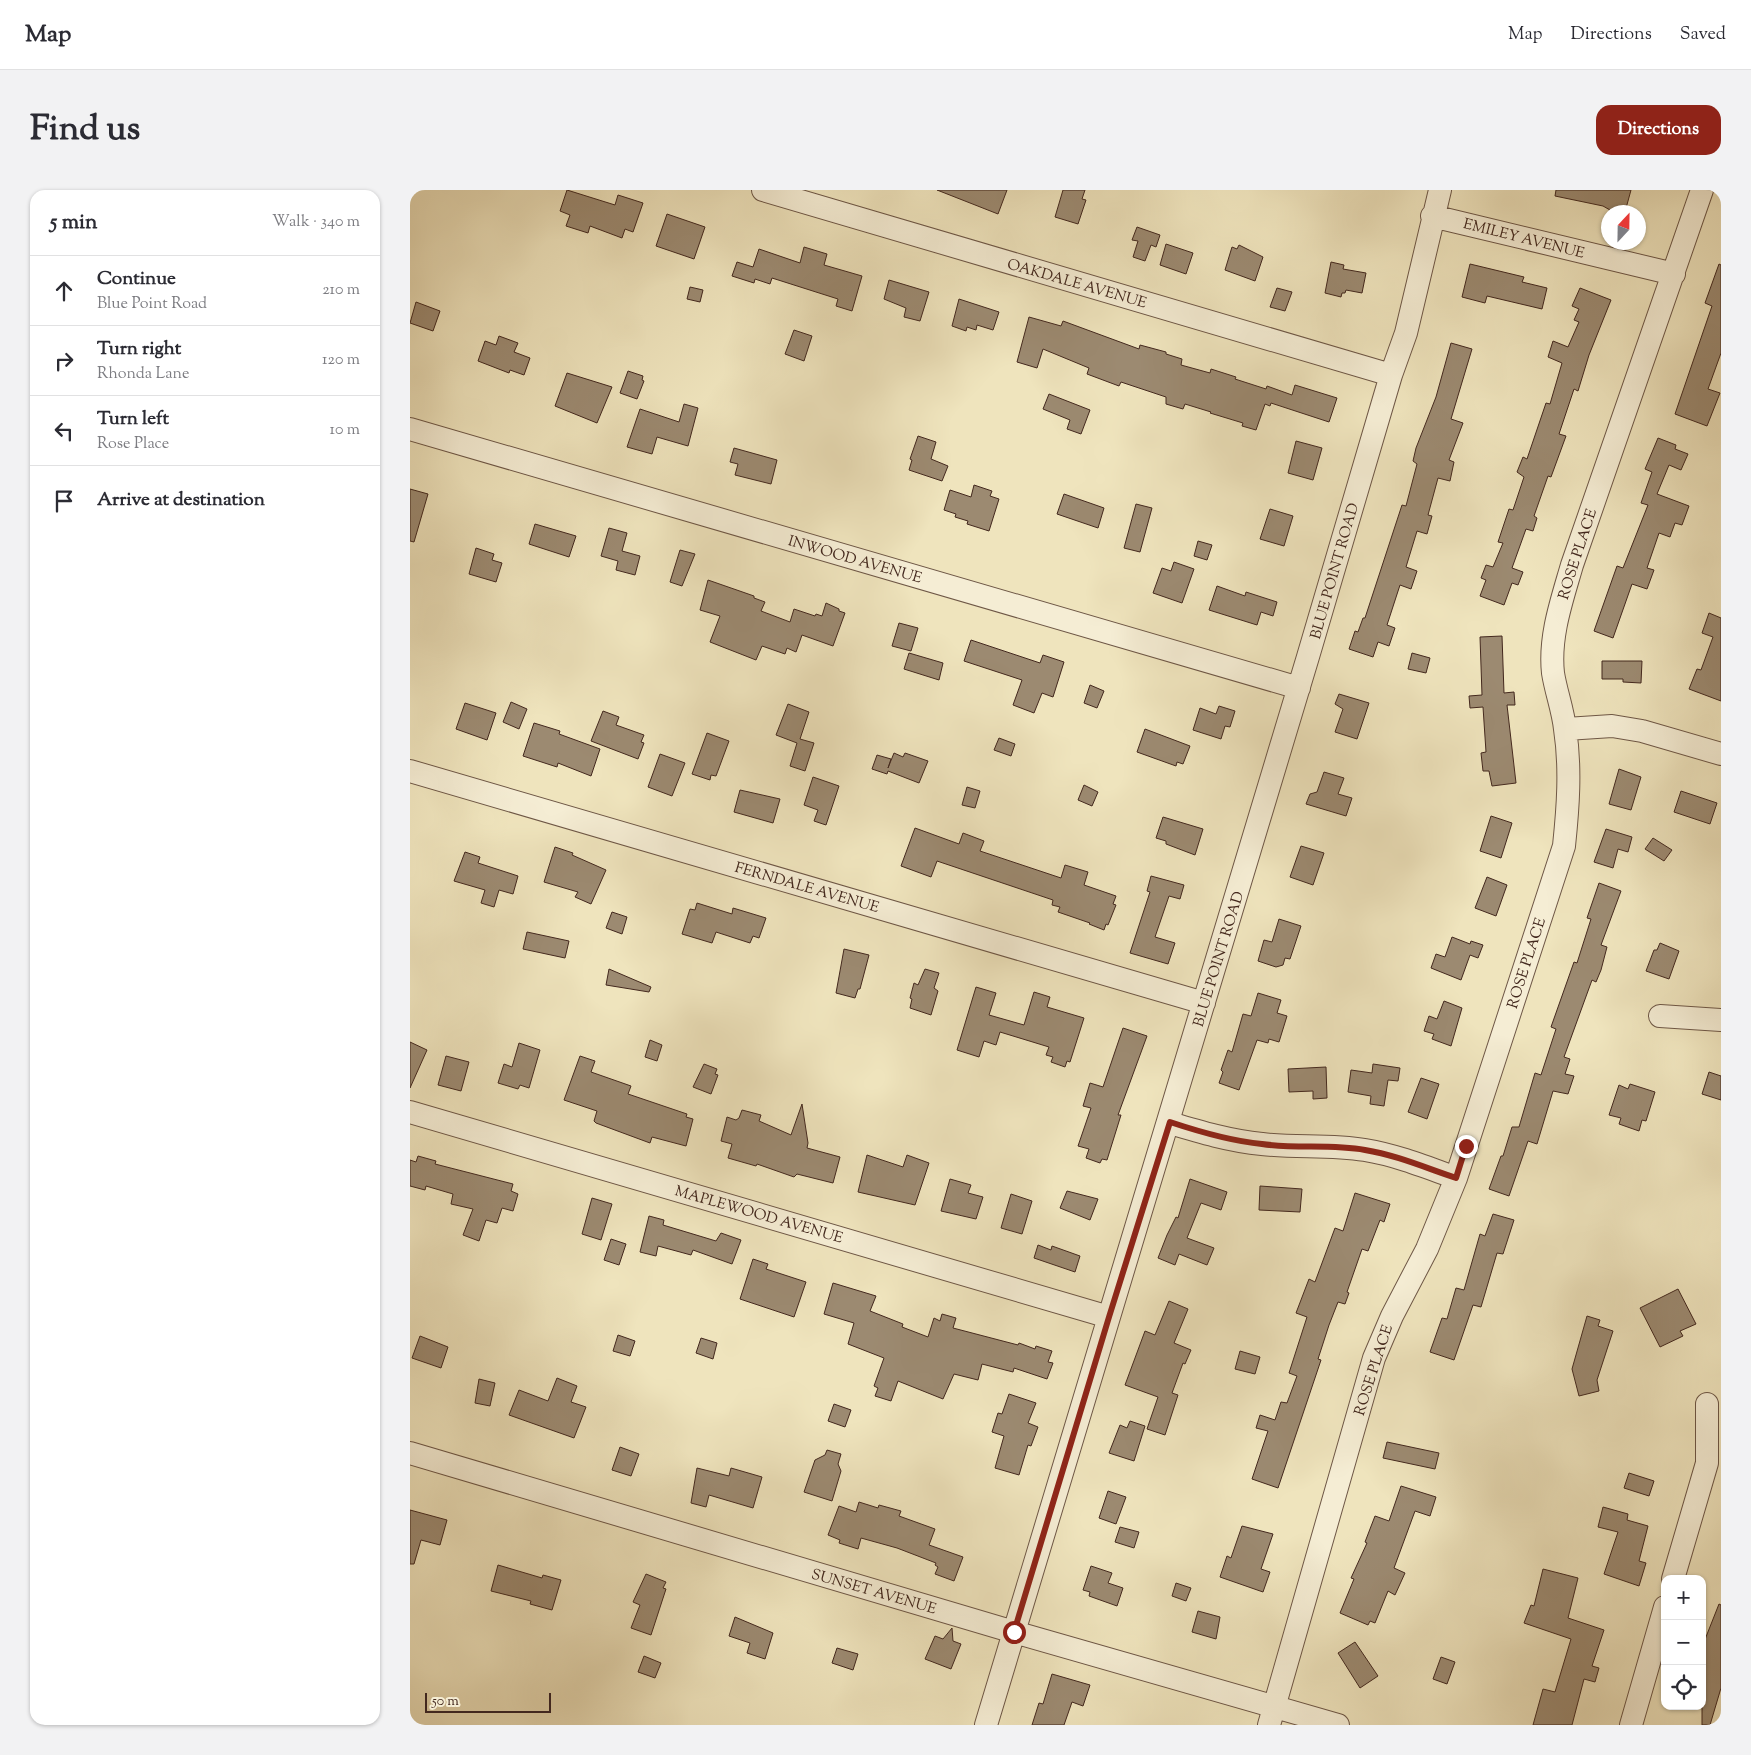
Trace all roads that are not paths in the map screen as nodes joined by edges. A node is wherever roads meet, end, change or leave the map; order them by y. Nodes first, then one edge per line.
1 (763, 190) edge
2 (1440, 190) edge
3 (1702, 190) edge
4 (802, 196) edge
5 (1432, 216) junction
6 (1674, 274) junction
7 (1391, 375) junction
8 (410, 429) edge
9 (1299, 688) junction
10 (1566, 729) junction
11 (1721, 754) edge
12 (410, 772) edge
13 (1204, 1003) junction
14 (1660, 1016) dead end
15 (1721, 1020) edge
16 (410, 1112) edge
17 (1170, 1122) junction
18 (1456, 1178) junction
19 (1109, 1317) junction
20 (1707, 1404) dead end
21 (410, 1453) edge
22 (1674, 1575) edge
23 (1661, 1620) edge
24 (1014, 1632) junction
25 (1272, 1716) edge
26 (986, 1725) edge
27 (1338, 1725) edge
28 (1631, 1725) edge

1 - 4 street, OAKDALE AVENUE
2 - 5 street, BLUE POINT ROAD
3 - 6 street, ROSE PLACE
4 - 7 street, OAKDALE AVENUE
5 - 6 street, EMILEY AVENUE
5 - 7 street, BLUE POINT ROAD
6 - 10 street, ROSE PLACE
7 - 9 street, BLUE POINT ROAD
8 - 9 street, INWOOD AVENUE
9 - 13 street, BLUE POINT ROAD
10 - 11 street
10 - 18 street, ROSE PLACE
12 - 13 street, FERNDALE AVENUE
13 - 17 street, BLUE POINT ROAD
14 - 15 street
16 - 19 street, MAPLEWOOD AVENUE
17 - 18 street
17 - 19 street, BLUE POINT ROAD
18 - 25 street, ROSE PLACE
19 - 24 street, BLUE POINT ROAD
20 - 22 street
21 - 24 street, SUNSET AVENUE
23 - 28 street
24 - 25 street, SUNSET AVENUE
24 - 26 street, BLUE POINT ROAD
25 - 27 street, SUNSET AVENUE

